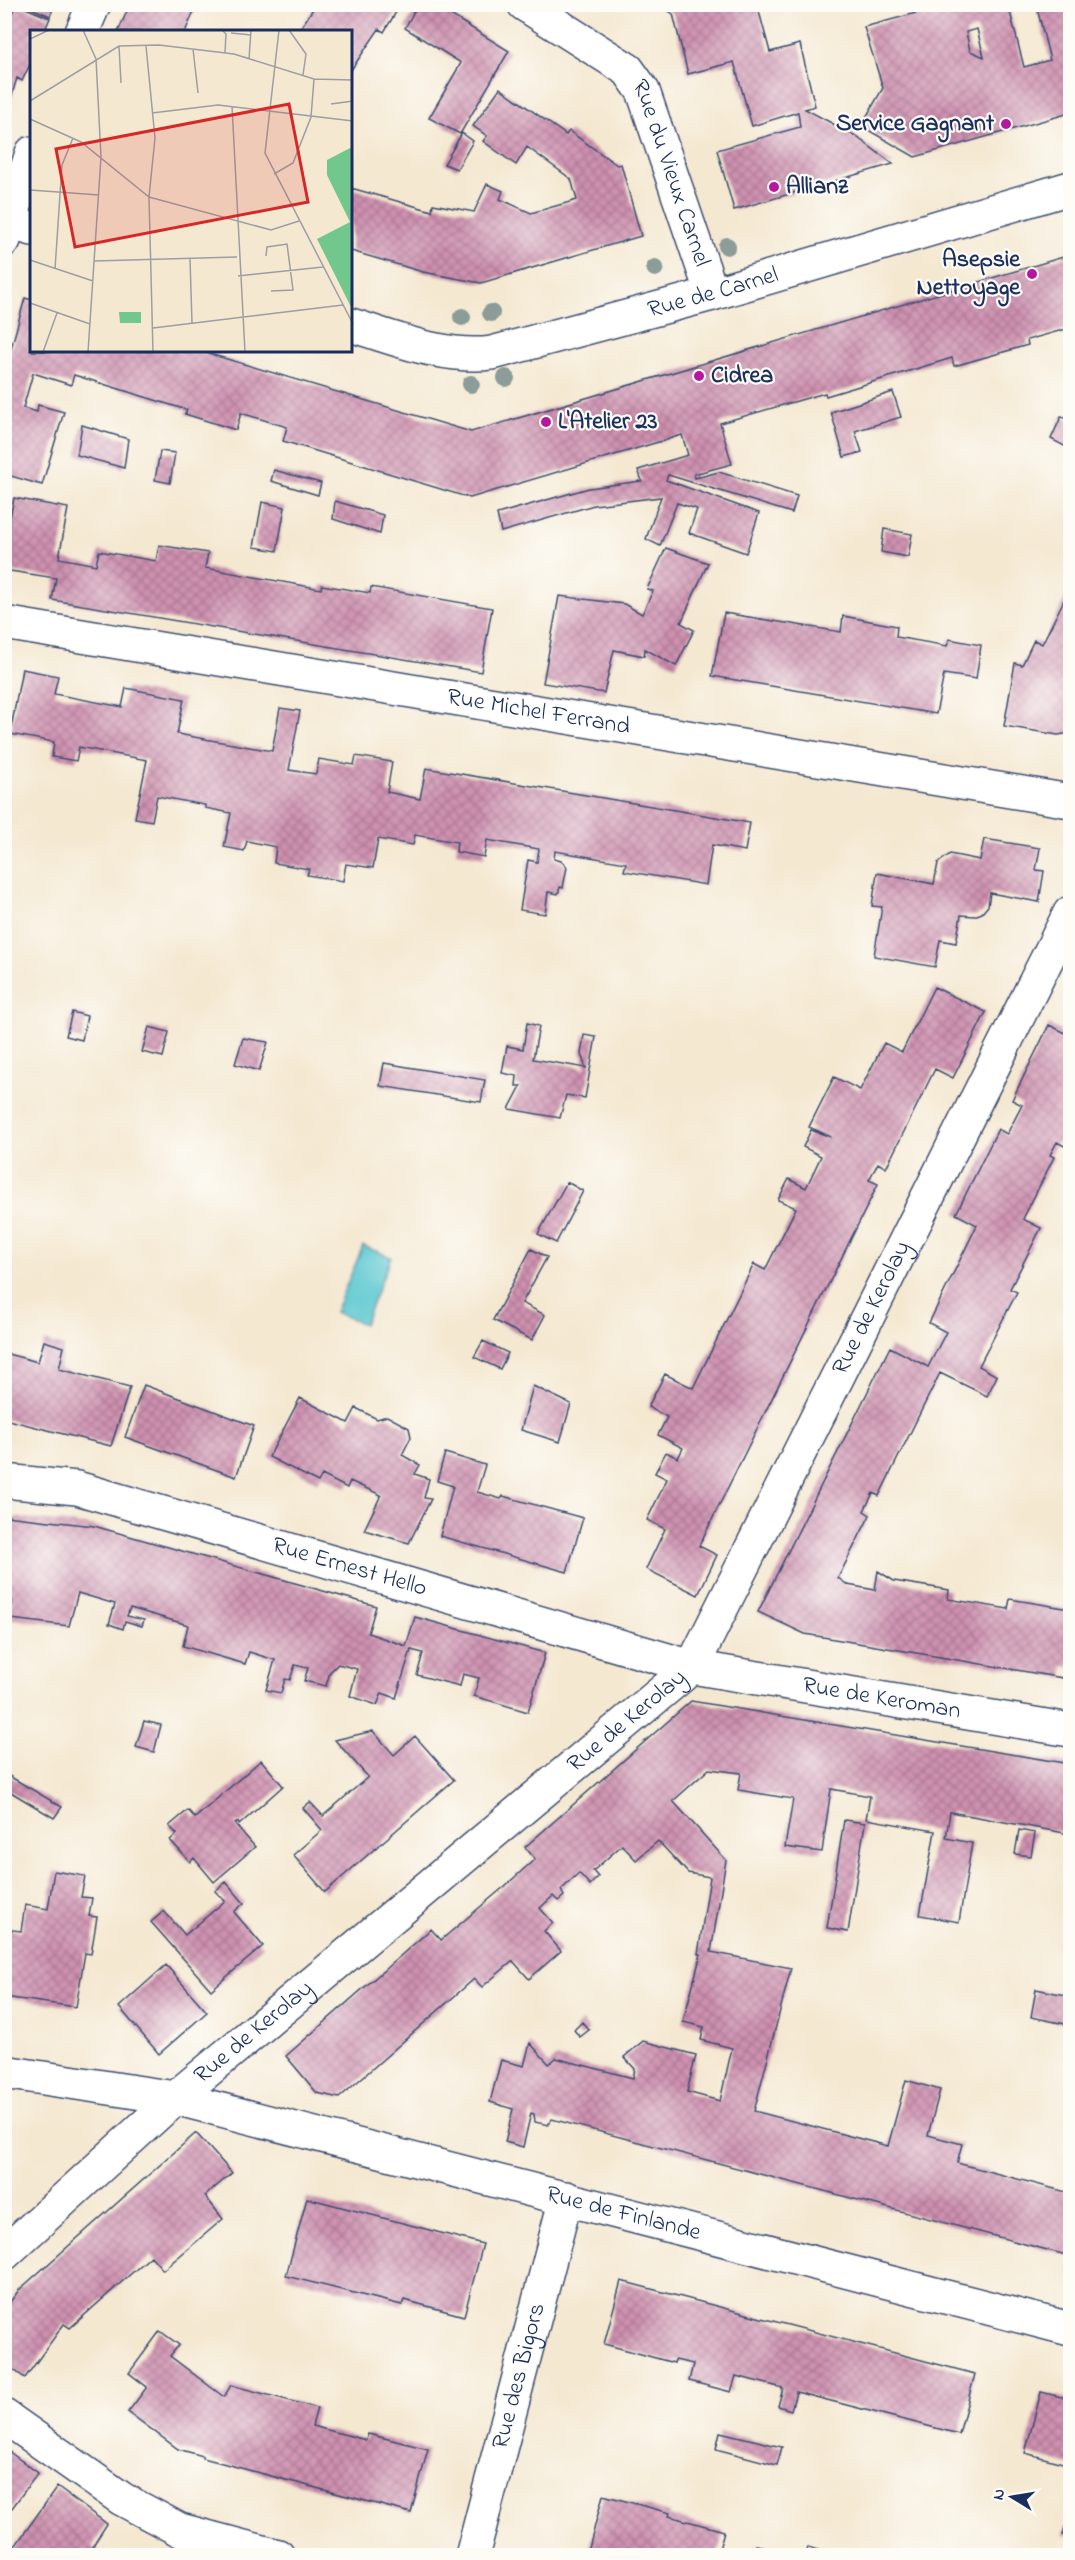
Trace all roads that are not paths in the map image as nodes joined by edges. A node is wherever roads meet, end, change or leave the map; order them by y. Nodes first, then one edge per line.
1 (93, 4) edge
2 (524, 4) edge
3 (83, 30) edge
4 (30, 161) edge
5 (1071, 188) edge
6 (13, 228) edge
7 (712, 294) junction
8 (352, 325) edge
9 (4, 623) edge
10 (1071, 801) edge
11 (1071, 913) edge
12 (4, 1481) edge
13 (692, 1667) junction
14 (1071, 1730) edge
15 (4, 2072) edge
16 (175, 2098) junction
17 (566, 2198) junction
18 (4, 2254) edge
19 (1071, 2329) edge
20 (4, 2416) edge
21 (278, 2556) edge
22 (472, 2556) edge

1 - 3 street
2 - 7 street, Rue du Vieux Carnel
4 - 6 street
5 - 7 street, Rue de Carnel
7 - 8 street, Rue de Carnel
9 - 10 street, Rue Michel Ferrand
11 - 13 street, Rue de Kerolay
12 - 13 street, Rue Ernest Hello
13 - 14 street, Rue de Keroman
13 - 16 street, Rue de Kerolay
15 - 16 street, Rue de Finlande
16 - 17 street, Rue de Finlande
16 - 18 street, Rue de Kerolay
17 - 19 street, Rue de Finlande
17 - 22 street, Rue des Bigors
20 - 21 street

